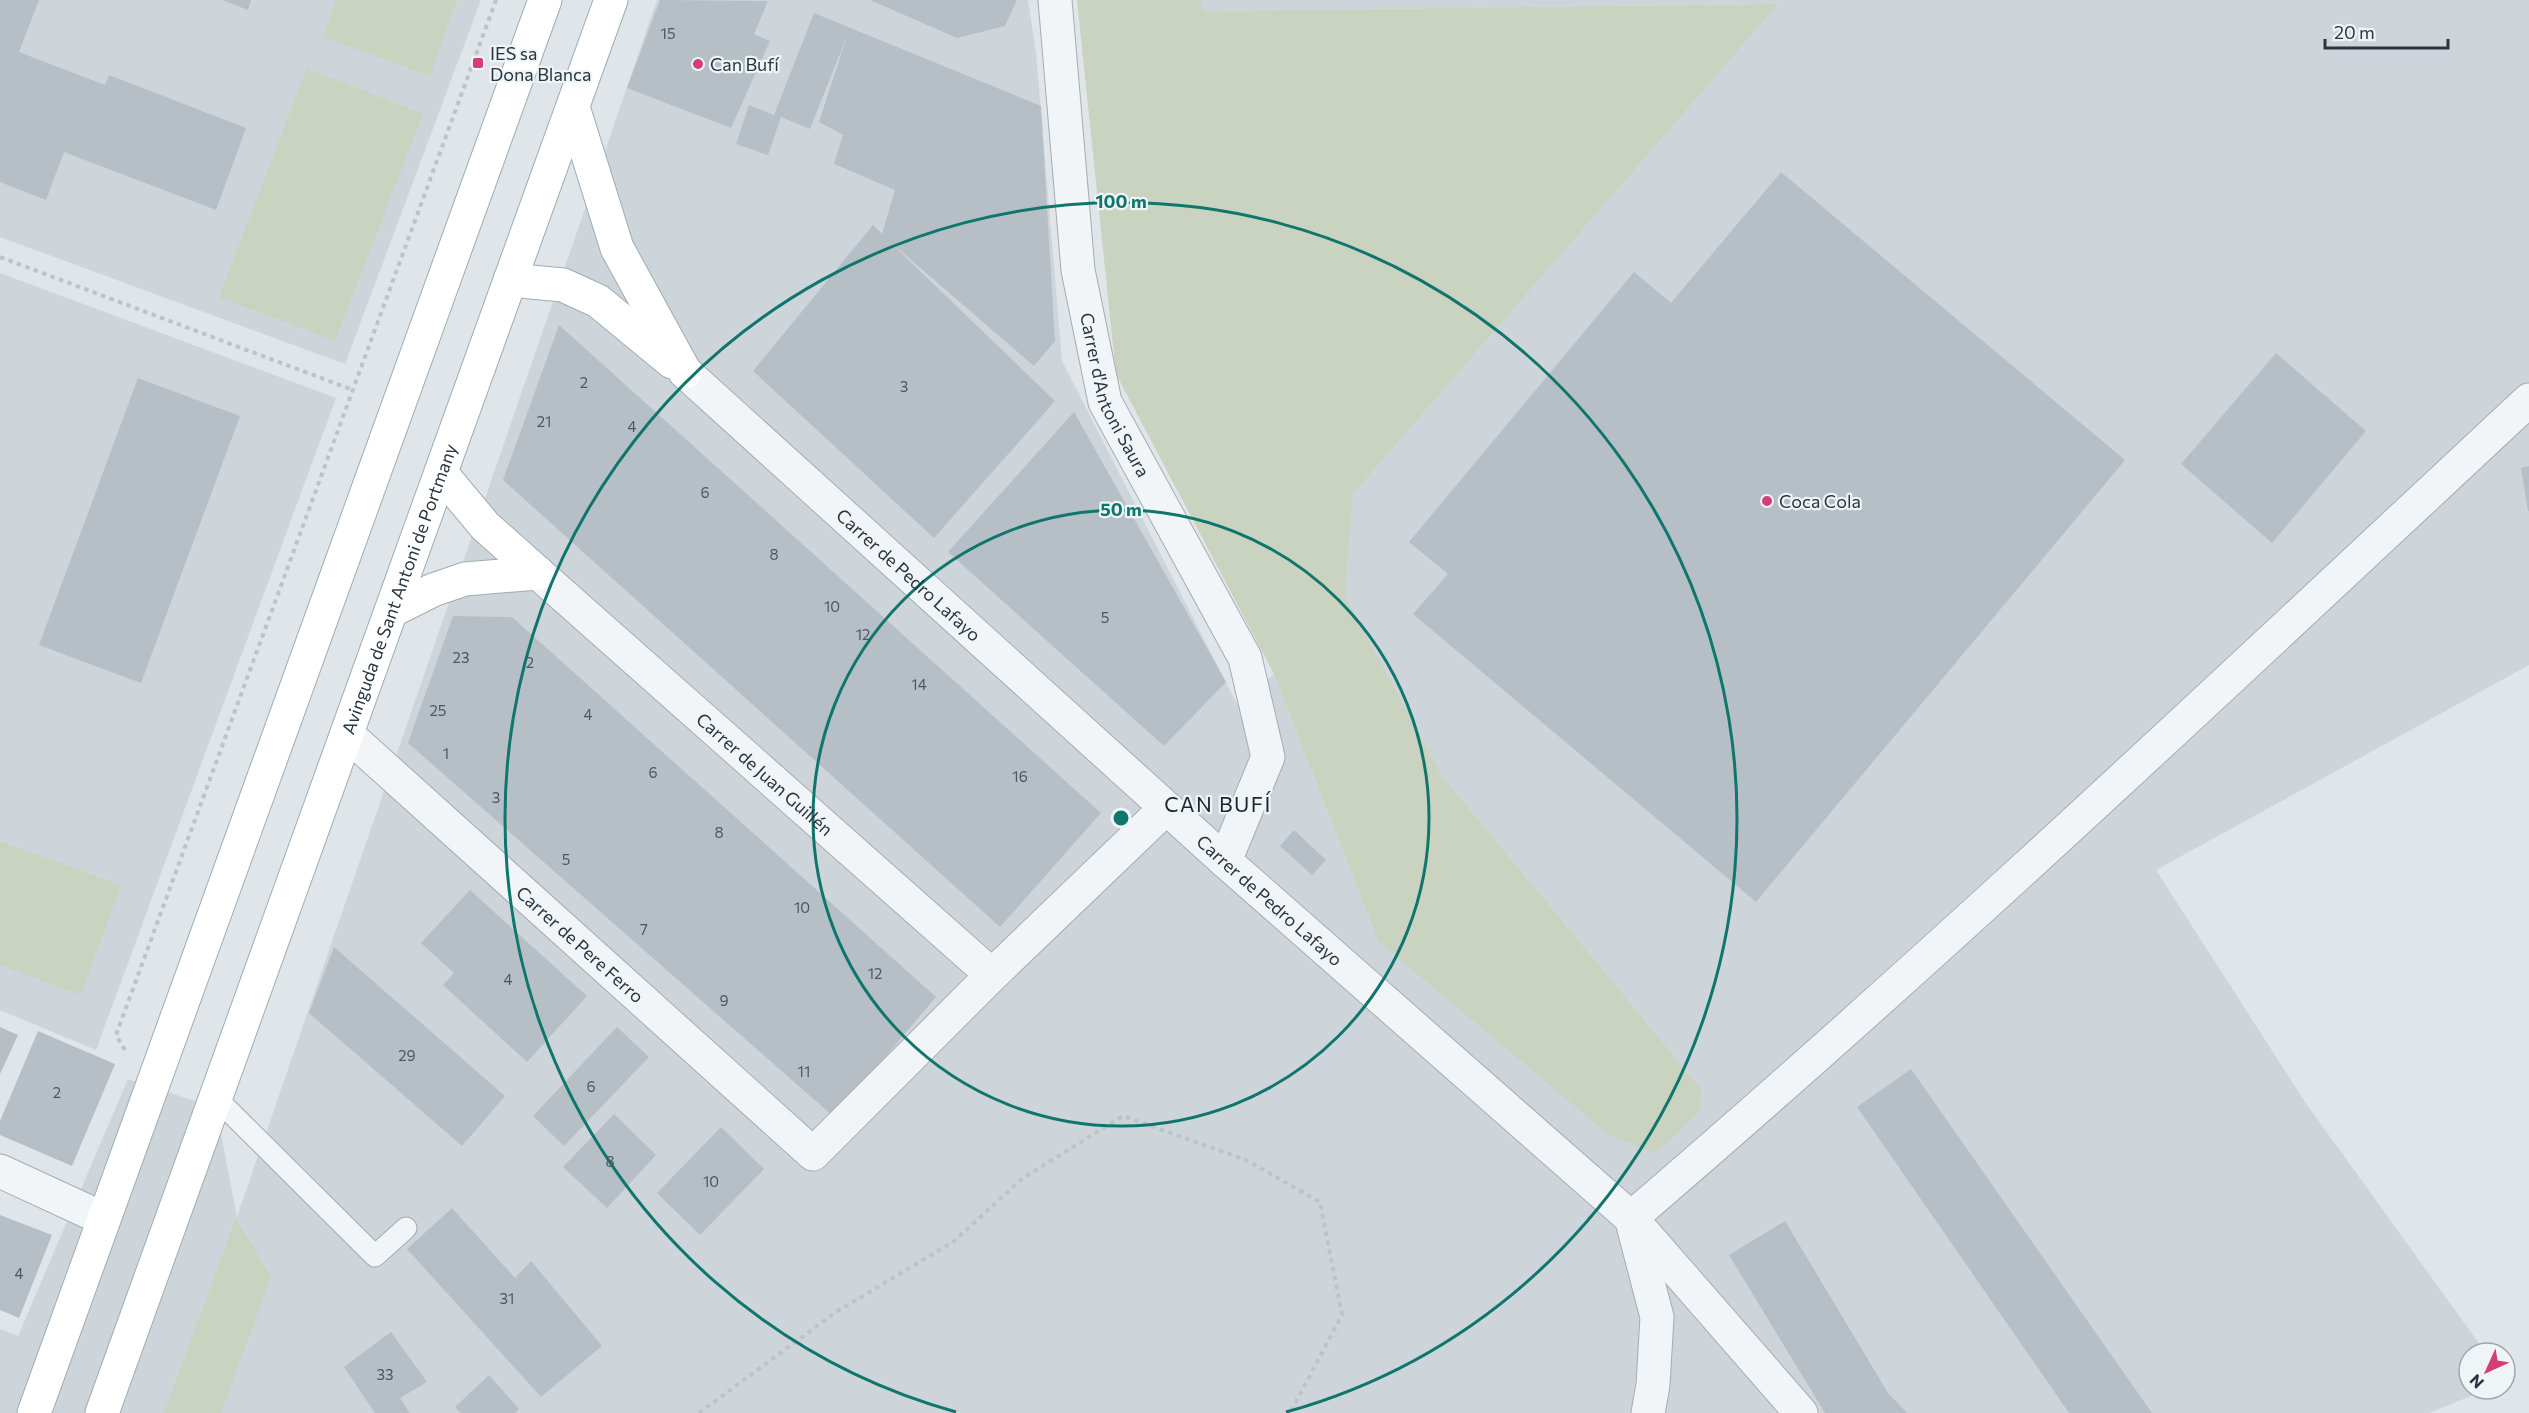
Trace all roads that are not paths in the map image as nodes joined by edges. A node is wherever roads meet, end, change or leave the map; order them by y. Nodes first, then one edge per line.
1 (545, 0) edge
2 (611, 0) edge
3 (1055, 0) edge
4 (573, 107) junction
5 (510, 280) junction
6 (685, 372) junction
7 (2529, 400) edge
8 (441, 473) junction
9 (538, 573) junction
10 (391, 612) junction
11 (347, 734) junction
12 (1167, 808) junction
13 (1225, 861) junction
14 (992, 975) junction
15 (216, 1098) junction
16 (0, 1171) edge
17 (1631, 1218) junction
18 (104, 1219) junction
19 (406, 1228) dead end
20 (34, 1413) edge
21 (102, 1413) edge
22 (1648, 1413) edge
23 (1801, 1413) edge

1 - 18 main road
2 - 4 main road, Avinguda de Sant Antoni de Portmany
3 - 13 street, Carrer d'Antoni Saura
4 - 5 main road, Avinguda de Sant Antoni de Portmany
4 - 6 main road
5 - 6 main road
5 - 8 main road, Avinguda de Sant Antoni de Portmany
6 - 12 street, Carrer de Pedro Lafayo
7 - 17 street
8 - 9 main road
8 - 10 main road, Avinguda de Sant Antoni de Portmany
9 - 10 main road
9 - 14 street, Carrer de Juan Guillén
10 - 11 main road, Avinguda de Sant Antoni de Portmany
11 - 14 street, Carrer de Pere Ferro
11 - 15 main road, Avinguda de Sant Antoni de Portmany
12 - 13 street, Carrer de Pedro Lafayo
12 - 14 street
13 - 17 street, Carrer de Pedro Lafayo
15 - 19 lane
15 - 21 main road, Avinguda de Sant Antoni de Portmany
16 - 18 street
17 - 22 street
17 - 23 street, Carrer de Pedro Lafayo
18 - 20 main road

